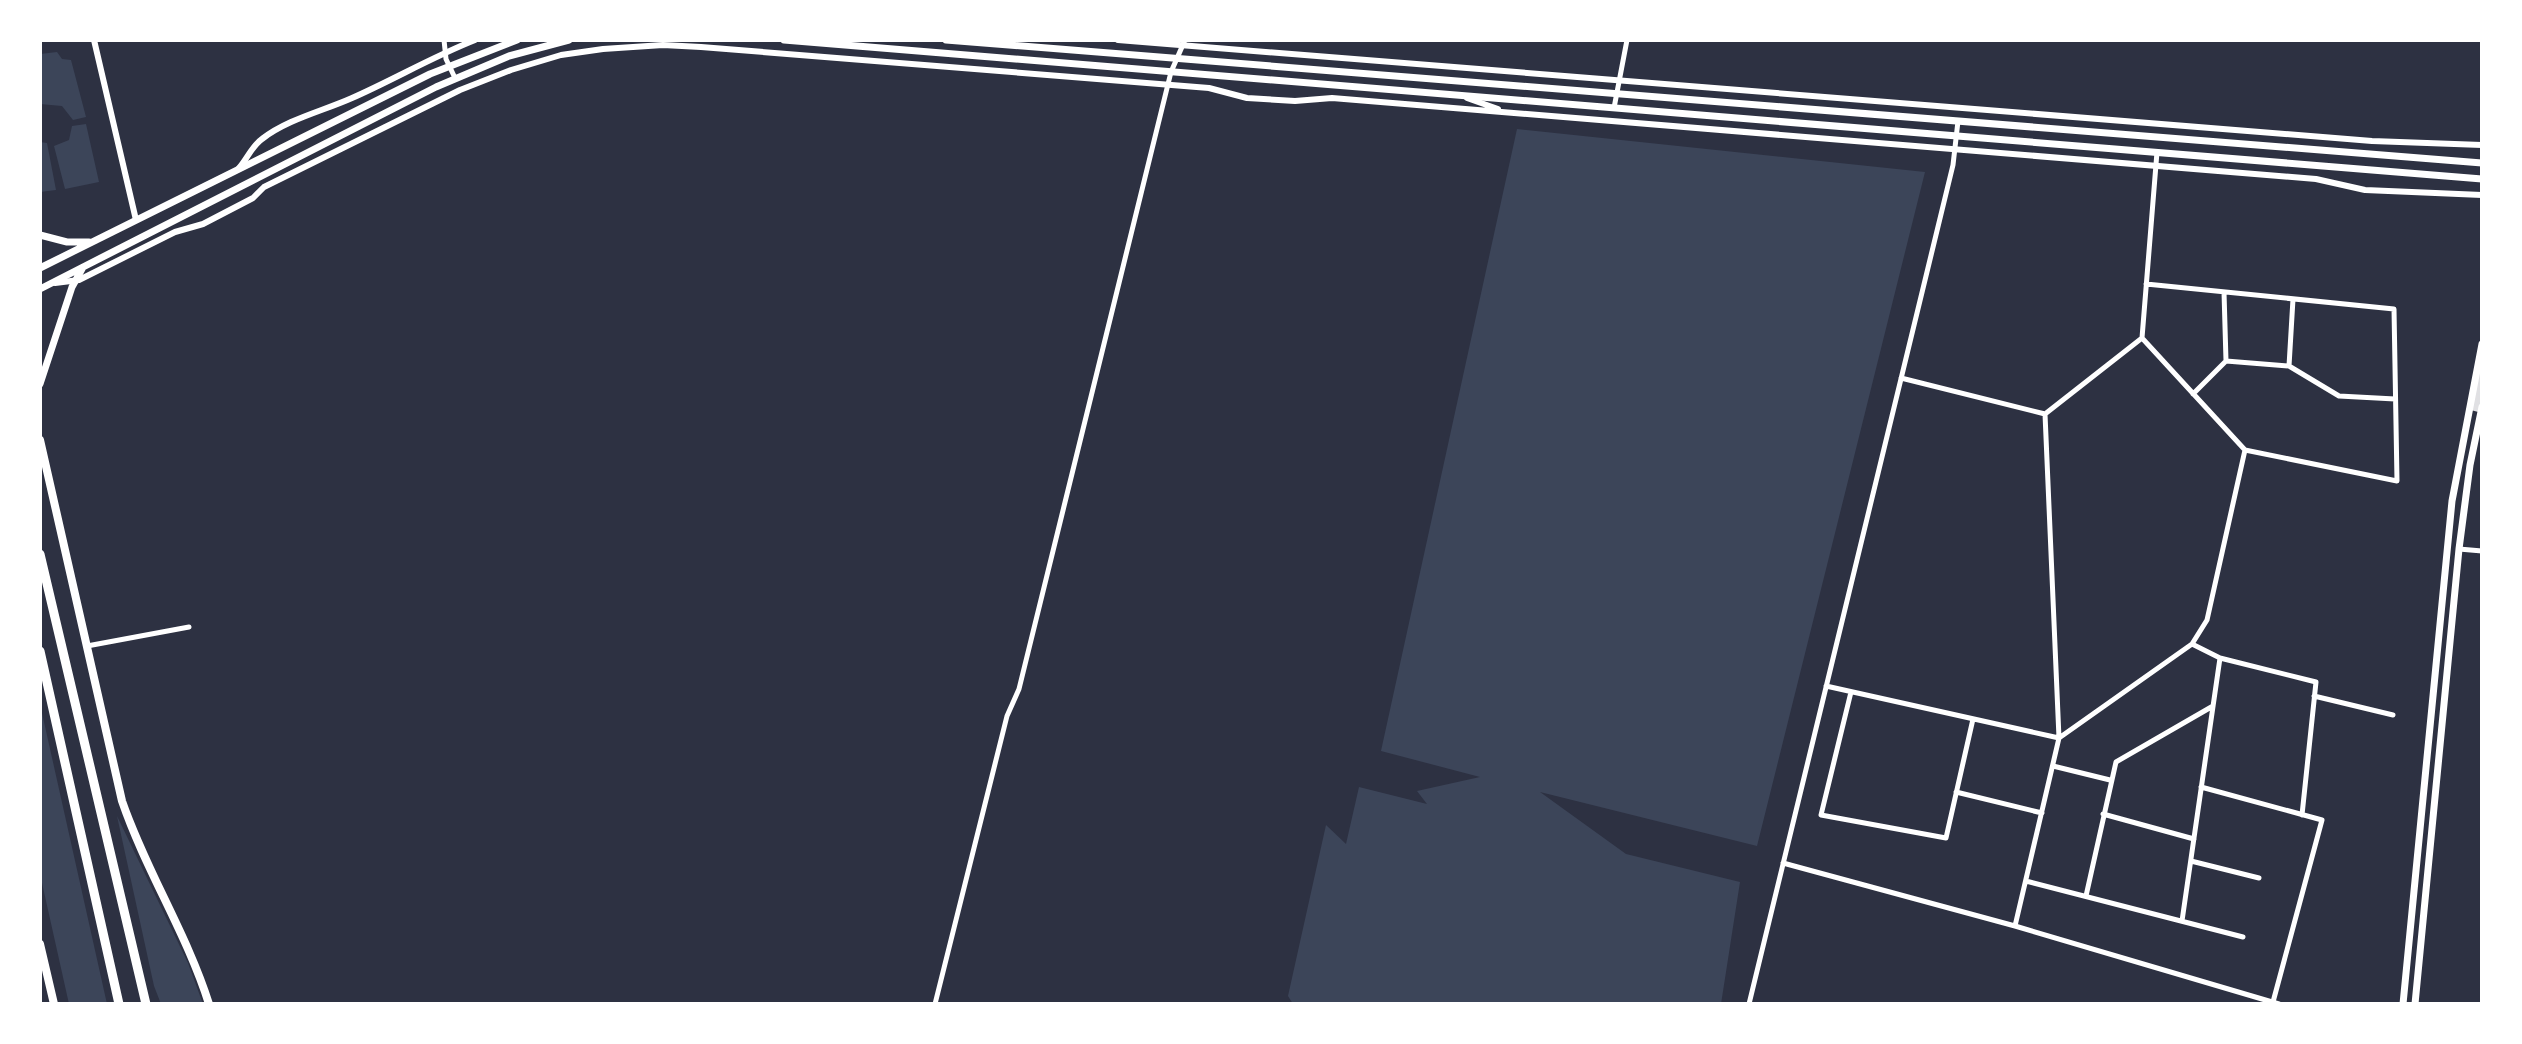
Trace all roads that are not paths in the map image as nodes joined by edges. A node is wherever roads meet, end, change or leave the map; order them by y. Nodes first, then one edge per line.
1 (94, 40) edge
2 (444, 40) edge
3 (475, 40) edge
4 (517, 40) edge
5 (569, 40) edge
6 (784, 40) edge
7 (948, 40) edge
8 (1118, 40) edge
9 (1627, 40) edge
10 (1184, 43) edge
11 (444, 52) junction
12 (1175, 58) junction
13 (449, 65) junction
14 (1171, 72) junction
15 (455, 78) junction
16 (1619, 80) junction
17 (1168, 85) junction
18 (1617, 94) junction
19 (1455, 95) junction
20 (1614, 108) junction
21 (1513, 113) junction
22 (1958, 121) junction
23 (1957, 136) junction
24 (2482, 145) edge
25 (1956, 149) junction
26 (2157, 152) junction
27 (2482, 163) edge
28 (2156, 166) junction
29 (234, 172) junction
30 (2482, 179) edge
31 (2482, 195) edge
32 (136, 220) junction
33 (40, 235) edge
34 (99, 238) junction
35 (87, 265) junction
36 (40, 268) edge
37 (78, 280) junction
38 (2146, 284) junction
39 (43, 287) edge
40 (2224, 292) junction
41 (2293, 299) junction
42 (2142, 338) junction
43 (2482, 344) edge
44 (2226, 361) junction
45 (2289, 366) junction
46 (1901, 378) junction
47 (40, 384) edge
48 (2193, 394) junction
49 (2395, 399) junction
50 (2482, 407) edge
51 (2045, 414) junction
52 (40, 441) edge
53 (2245, 450) junction
54 (2459, 549) junction
55 (2482, 551) edge
56 (40, 554) edge
57 (189, 627) dead end
58 (2192, 644) junction
59 (86, 647) junction
60 (40, 651) edge
61 (2220, 658) junction
62 (1826, 686) junction
63 (1851, 692) junction
64 (2314, 696) junction
65 (2213, 706) junction
66 (2393, 715) dead end
67 (1973, 719) junction
68 (2059, 738) junction
69 (2053, 766) junction
70 (2110, 780) junction
71 (2201, 787) junction
72 (1956, 792) junction
73 (2042, 813) junction
74 (2103, 814) junction
75 (2302, 815) junction
76 (2194, 839) junction
77 (2191, 861) junction
78 (1783, 863) junction
79 (2259, 878) dead end
80 (2026, 881) junction
81 (2086, 896) junction
82 (2182, 921) junction
83 (2015, 926) junction
84 (2243, 937) dead end
85 (40, 944) edge
86 (2276, 1003) edge
87 (54, 1004) edge
88 (119, 1004) edge
89 (146, 1004) edge
90 (209, 1004) edge
91 (935, 1004) edge
92 (1749, 1004) edge
93 (2403, 1004) edge
94 (2415, 1004) edge

1 - 32 street
2 - 11 street
3 - 11 street
4 - 13 main road
5 - 15 main road
6 - 14 main road
7 - 12 main road
8 - 10 street
9 - 16 street
10 - 12 street
10 - 16 street
11 - 13 street
11 - 29 street
12 - 14 street
12 - 18 main road
13 - 15 street
13 - 29 main road
14 - 17 street
14 - 19 main road
15 - 35 main road
16 - 18 street
16 - 24 street
17 - 21 street
17 - 37 street
17 - 91 street
18 - 20 street
18 - 22 main road
19 - 20 main road
19 - 21 street
20 - 23 main road
21 - 25 street
22 - 23 street
22 - 27 main road
23 - 25 street
23 - 26 main road
25 - 28 street
25 - 46 street
26 - 28 street
26 - 30 main road
28 - 31 street
28 - 38 street
29 - 32 main road
32 - 34 main road
33 - 34 main road
34 - 36 main road
35 - 37 main road
35 - 39 main road
37 - 39 street
37 - 47 main road
38 - 40 street
38 - 42 street
40 - 41 street
40 - 44 street
41 - 45 street
41 - 49 street
42 - 48 street
42 - 51 street
43 - 93 main road
44 - 45 street
44 - 48 street
45 - 49 street
46 - 51 street
46 - 62 street
48 - 53 street
49 - 53 street
50 - 54 main road
51 - 68 street
52 - 59 main road
53 - 58 street
54 - 55 street
54 - 94 main road
56 - 89 highway
57 - 59 street
58 - 61 street
58 - 68 street
59 - 90 main road
60 - 88 highway
61 - 64 street
61 - 65 street
62 - 63 street
62 - 78 street
63 - 67 street
63 - 72 street
64 - 66 street
64 - 75 street
65 - 70 street
65 - 71 street
67 - 68 street
67 - 72 street
68 - 69 street
69 - 70 street
69 - 73 street
70 - 74 street
71 - 75 street
71 - 76 street
72 - 73 street
73 - 80 street
74 - 76 street
74 - 81 street
75 - 86 street
76 - 77 street
77 - 79 street
77 - 82 street
78 - 83 street
78 - 92 street
80 - 81 street
80 - 83 street
81 - 82 street
82 - 84 street
83 - 86 street
85 - 87 main road

